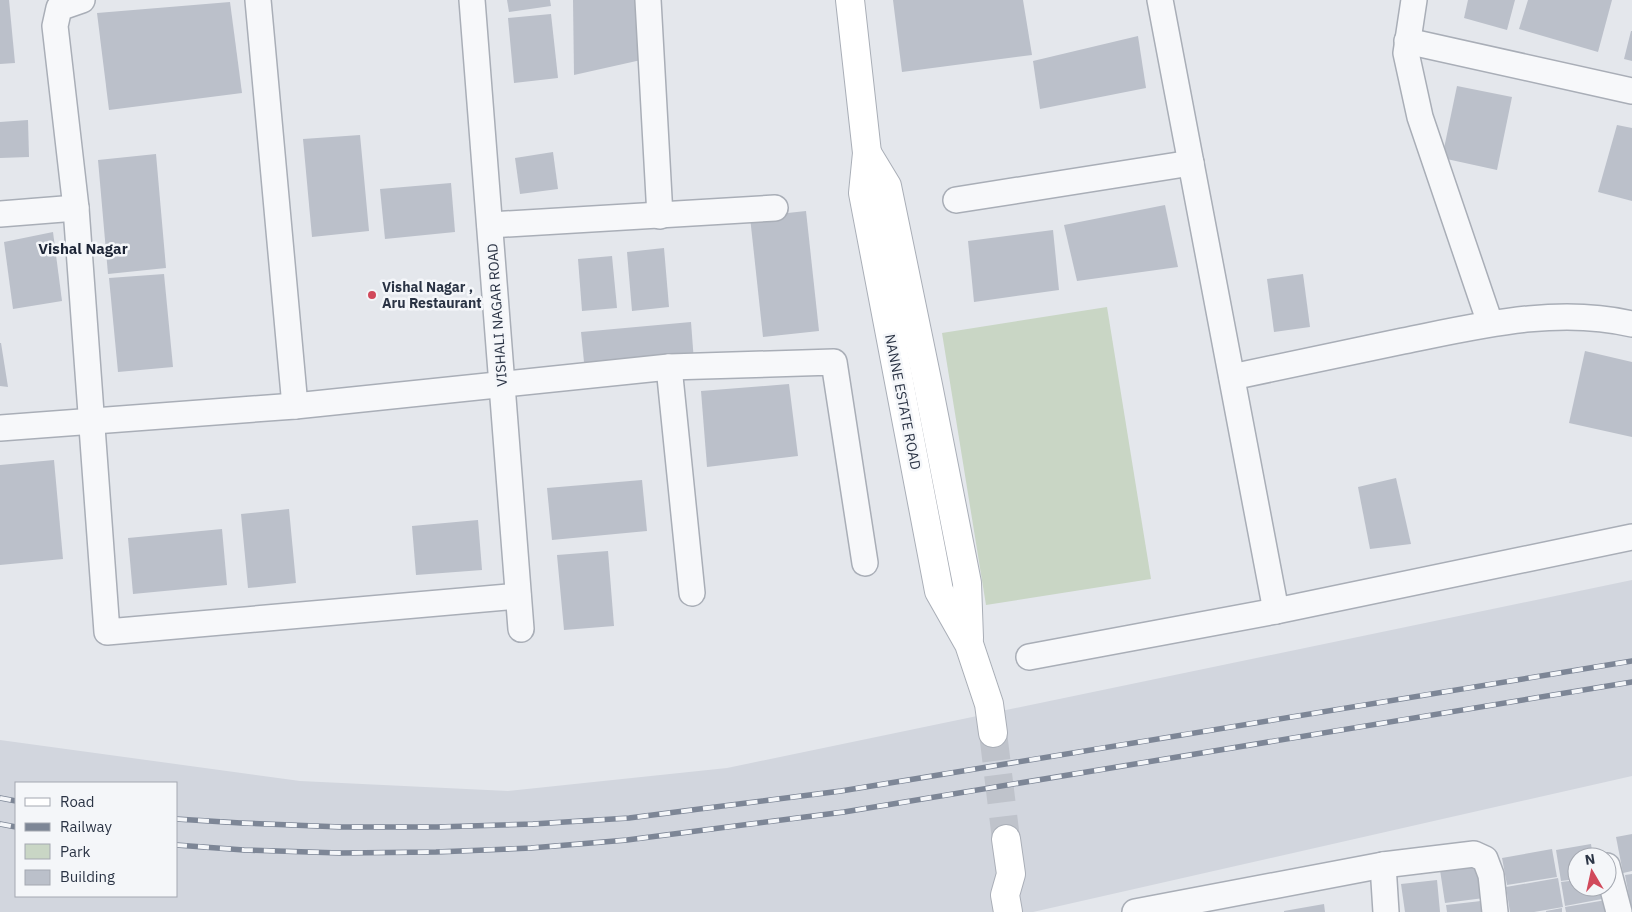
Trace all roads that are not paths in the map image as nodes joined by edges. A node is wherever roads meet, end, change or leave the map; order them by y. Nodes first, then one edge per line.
1 (82, 0) edge
2 (258, 0) edge
3 (472, 0) edge
4 (648, 0) edge
5 (850, 0) edge
6 (1160, 0) edge
7 (1414, 0) edge
8 (1406, 41) junction
9 (1632, 91) edge
10 (1191, 163) junction
11 (956, 200) dead end
12 (76, 208) junction
13 (775, 208) dead end
14 (0, 214) edge
15 (660, 216) junction
16 (490, 225) junction
17 (1490, 323) junction
18 (1632, 324) edge
19 (669, 367) junction
20 (1232, 377) junction
21 (502, 385) junction
22 (296, 406) junction
23 (91, 421) junction
24 (0, 428) edge
25 (1632, 537) edge
26 (865, 563) dead end
27 (692, 592) dead end
28 (518, 596) junction
29 (1276, 611) junction
30 (521, 629) dead end
31 (1029, 657) dead end
32 (993, 733) tunnel mouth
33 (1006, 839) tunnel mouth
34 (1383, 865) junction
35 (1011, 874) junction
36 (1615, 897) edge
37 (1255, 901) edge
38 (1140, 911) edge
39 (1008, 912) edge
40 (1026, 912) edge
41 (1386, 912) edge
42 (1496, 912) edge
43 (1619, 912) edge

1 - 12 street
2 - 22 street
3 - 16 street, VISHALI NAGAR ROAD
4 - 15 street
5 - 32 street, NANNE ESTATE ROAD
6 - 10 street
7 - 8 street
8 - 9 street
8 - 17 street
10 - 11 street
10 - 20 street
12 - 14 street
12 - 23 street
13 - 15 street
15 - 16 street
16 - 21 street, VISHALI NAGAR ROAD
17 - 18 street
17 - 20 street
19 - 21 street
19 - 26 street
19 - 27 street
20 - 29 street
21 - 22 street
21 - 28 street, VISHALI NAGAR ROAD
22 - 23 street
23 - 24 street
23 - 28 street
25 - 29 street
28 - 30 street, VISHALI NAGAR ROAD
29 - 31 street
33 - 35 street
34 - 37 street
34 - 41 street
34 - 42 street
35 - 39 street
35 - 40 street
36 - 43 street
37 - 38 street

